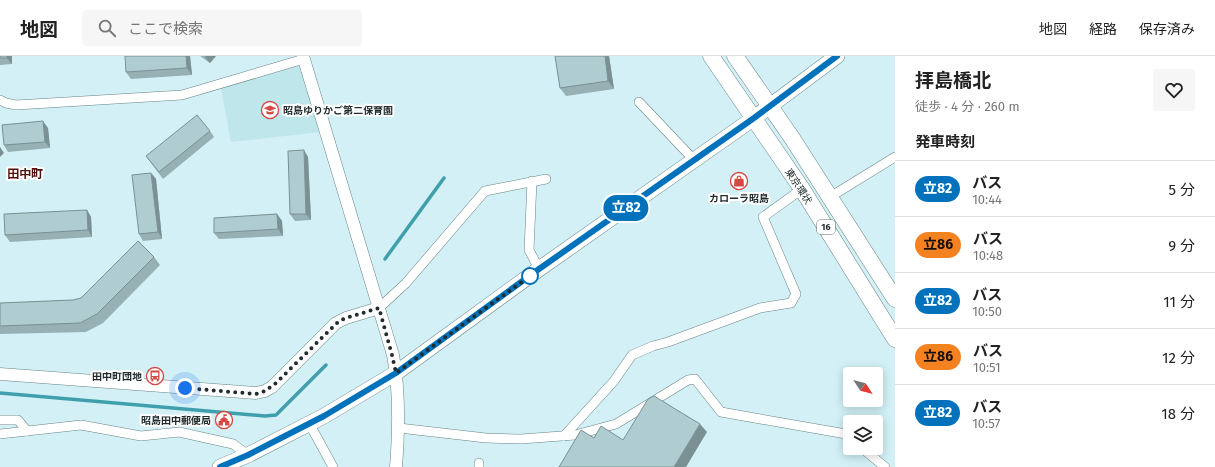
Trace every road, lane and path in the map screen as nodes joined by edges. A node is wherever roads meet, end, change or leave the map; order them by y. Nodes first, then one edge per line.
1 (712, 56) edge
2 (735, 56) edge
3 (837, 56) edge
4 (304, 57) edge
5 (0, 100) edge
6 (639, 102) dead end
7 (769, 106) junction
8 (754, 118) junction
9 (895, 157) edge
10 (694, 160) junction
11 (546, 179) dead end
12 (532, 182) junction
13 (802, 189) junction
14 (830, 197) junction
15 (539, 269) junction
16 (895, 299) edge
17 (379, 308) junction
18 (895, 339) edge
19 (396, 373) junction
20 (0, 374) edge
21 (0, 420) edge
22 (309, 423) junction
23 (399, 428) junction
24 (27, 431) junction
25 (843, 433) edge
26 (0, 434) edge
27 (564, 436) junction
28 (248, 455) junction
29 (870, 455) edge
30 (220, 467) edge
31 (333, 467) edge
32 (396, 467) edge
33 (885, 467) edge

1 - 8 highway, 東京環状 / 16
2 - 7 highway, 東京環状 / 16
3 - 7 main road
4 - 5 street
4 - 17 street
6 - 10 street
7 - 8 main road
7 - 14 highway, 東京環状 / 16
8 - 10 main road
8 - 13 highway, 東京環状 / 16
9 - 14 street
10 - 15 main road
11 - 12 street
12 - 15 street
12 - 17 street
13 - 18 highway, 東京環状 / 16
13 - 27 street
14 - 16 highway, 東京環状 / 16
15 - 19 main road
17 - 19 street
17 - 20 street
19 - 22 main road
19 - 23 street
21 - 24 street
22 - 28 main road
22 - 31 street
23 - 27 street
23 - 32 street
24 - 26 street
24 - 28 street
25 - 27 street
28 - 30 main road
29 - 33 street

